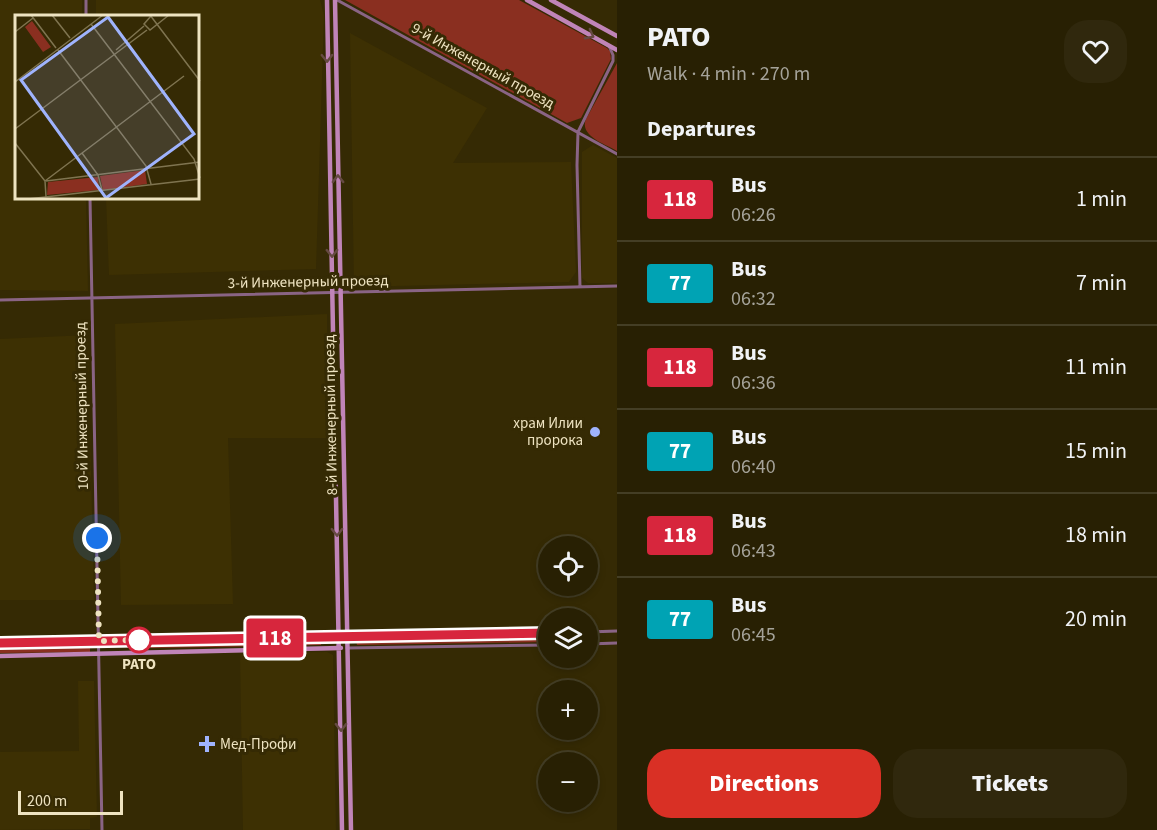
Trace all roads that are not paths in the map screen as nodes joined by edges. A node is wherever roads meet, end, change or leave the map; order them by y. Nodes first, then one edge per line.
1 (327, 0) edge
2 (336, 0) edge
3 (527, 0) edge
4 (551, 0) edge
5 (570, 11) junction
6 (565, 21) junction
7 (616, 35) edge
8 (607, 44) junction
9 (617, 50) edge
10 (617, 62) edge
11 (610, 69) junction
12 (578, 132) junction
13 (617, 154) edge
14 (90, 200) edge
15 (617, 286) edge
16 (580, 287) junction
17 (333, 293) junction
18 (340, 293) junction
19 (92, 299) junction
20 (0, 300) edge
21 (334, 355) junction
22 (342, 355) junction
23 (617, 631) edge
24 (598, 632) edge
25 (538, 633) edge
26 (339, 637) junction
27 (347, 637) junction
28 (146, 640) junction
29 (99, 641) junction
30 (0, 643) edge
31 (617, 643) edge
32 (598, 644) edge
33 (538, 645) edge
34 (339, 648) junction
35 (347, 648) junction
36 (100, 652) junction
37 (146, 652) junction
38 (0, 656) edge
39 (340, 676) junction
40 (348, 676) junction
41 (102, 830) edge
42 (342, 830) edge
43 (351, 830) edge

1 -> 17 street, 8-й Инженерный проезд
2 - 12 street, 9-й Инженерный проезд
18 -> 2 street, 8-й Инженерный проезд
3 - 6 street
4 - 5 street
5 - 6 street
5 - 7 street
6 -> 8 street
8 - 9 street
8 - 11 street
10 - 11 street
11 - 12 street
12 - 13 street, 9-й Инженерный проезд
12 - 16 street
14 - 19 street, 10-й Инженерный проезд
15 - 16 street, 3-й Инженерный проезд
16 - 18 street, 3-й Инженерный проезд
17 - 18 street, 3-й Инженерный проезд
17 - 19 street, 3-й Инженерный проезд
17 - 21 street, 8-й Инженерный проезд
18 - 22 street, 8-й Инженерный проезд
19 - 20 street, 3-й Инженерный проезд
19 - 29 street, 10-й Инженерный проезд
21 - 22 street
21 -> 26 street, 8-й Инженерный проезд
22 - 27 street, 8-й Инженерный проезд
23 - 24 street
25 - 27 street
26 - 27 street
26 - 28 street
26 - 34 street, 8-й Инженерный проезд
27 - 35 street, 8-й Инженерный проезд
28 - 29 street
28 - 37 street
29 - 30 street
29 - 36 street, 10-й Инженерный проезд
31 - 32 street
33 - 35 street
34 - 35 street
34 - 37 street
34 - 39 street, 8-й Инженерный проезд
35 - 40 street, 8-й Инженерный проезд
36 - 37 street
36 - 38 street
36 - 41 street, 10-й Инженерный проезд
39 - 40 street
39 -> 42 street, 8-й Инженерный проезд
40 - 43 street, 8-й Инженерный проезд

